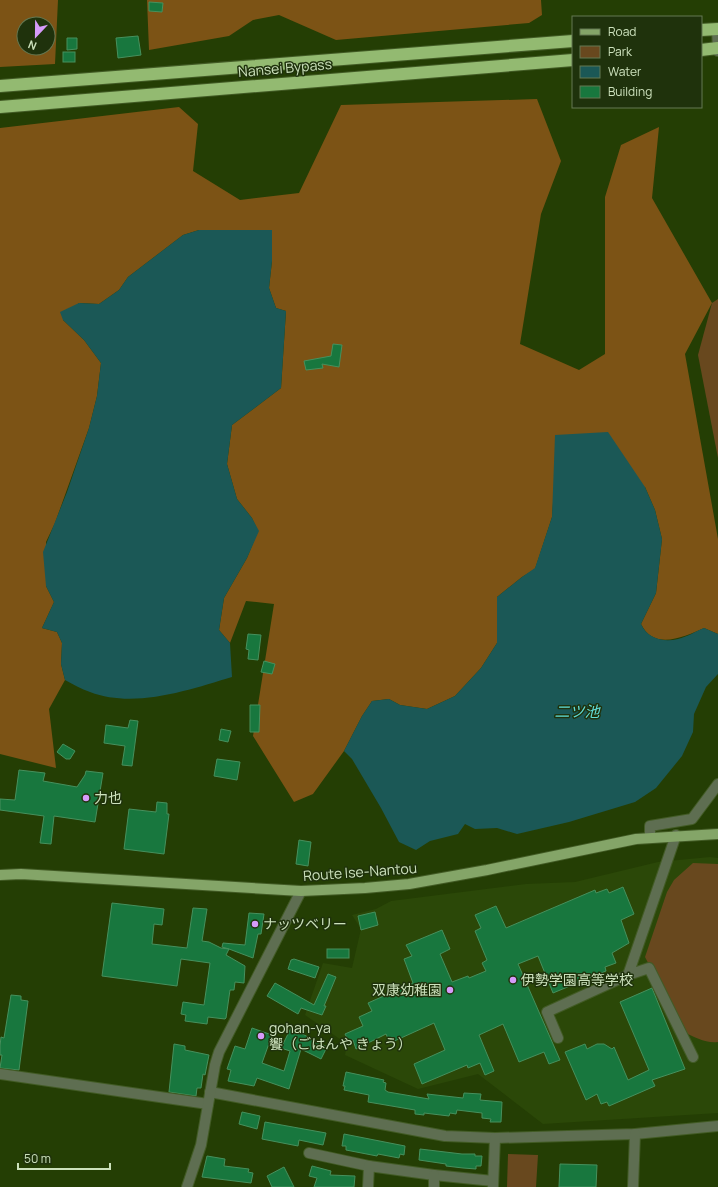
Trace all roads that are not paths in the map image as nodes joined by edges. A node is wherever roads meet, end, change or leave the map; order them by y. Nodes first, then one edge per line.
1 (718, 29) edge
2 (702, 30) edge
3 (572, 41) edge
4 (718, 48) edge
5 (702, 50) edge
6 (718, 51) edge
7 (572, 60) edge
8 (0, 86) edge
9 (0, 107) edge
10 (718, 784) edge
11 (718, 834) edge
12 (676, 836) junction
13 (650, 838) junction
14 (0, 875) edge
15 (301, 891) junction
16 (628, 975) junction
17 (558, 1038) dead end
18 (693, 1057) dead end
19 (0, 1074) edge
20 (210, 1092) junction
21 (208, 1104) junction
22 (718, 1126) edge
23 (635, 1134) junction
24 (495, 1138) junction
25 (308, 1153) dead end
26 (369, 1166) junction
27 (434, 1175) junction
28 (493, 1184) edge
29 (187, 1187) edge
30 (368, 1187) edge
31 (434, 1187) edge
32 (633, 1187) edge

1 - 2 highway
1 - 4 street
3 - 8 highway, Nansei Bypass
4 - 5 highway
4 - 6 street
7 - 9 highway, Nansei Bypass
10 - 13 street
11 - 12 main road, Route Ise-Nantou
12 - 13 main road, Route Ise-Nantou
12 - 16 street
13 - 15 main road, Route Ise-Nantou
14 - 15 main road, Route Ise-Nantou
15 - 20 street
16 - 17 street
16 - 18 street
19 - 21 street
20 - 21 street
20 - 24 street
21 - 29 street
22 - 23 street
23 - 24 street
23 - 32 street
24 - 28 street
25 - 26 street
26 - 27 street
26 - 30 street
27 - 28 street
27 - 31 street

